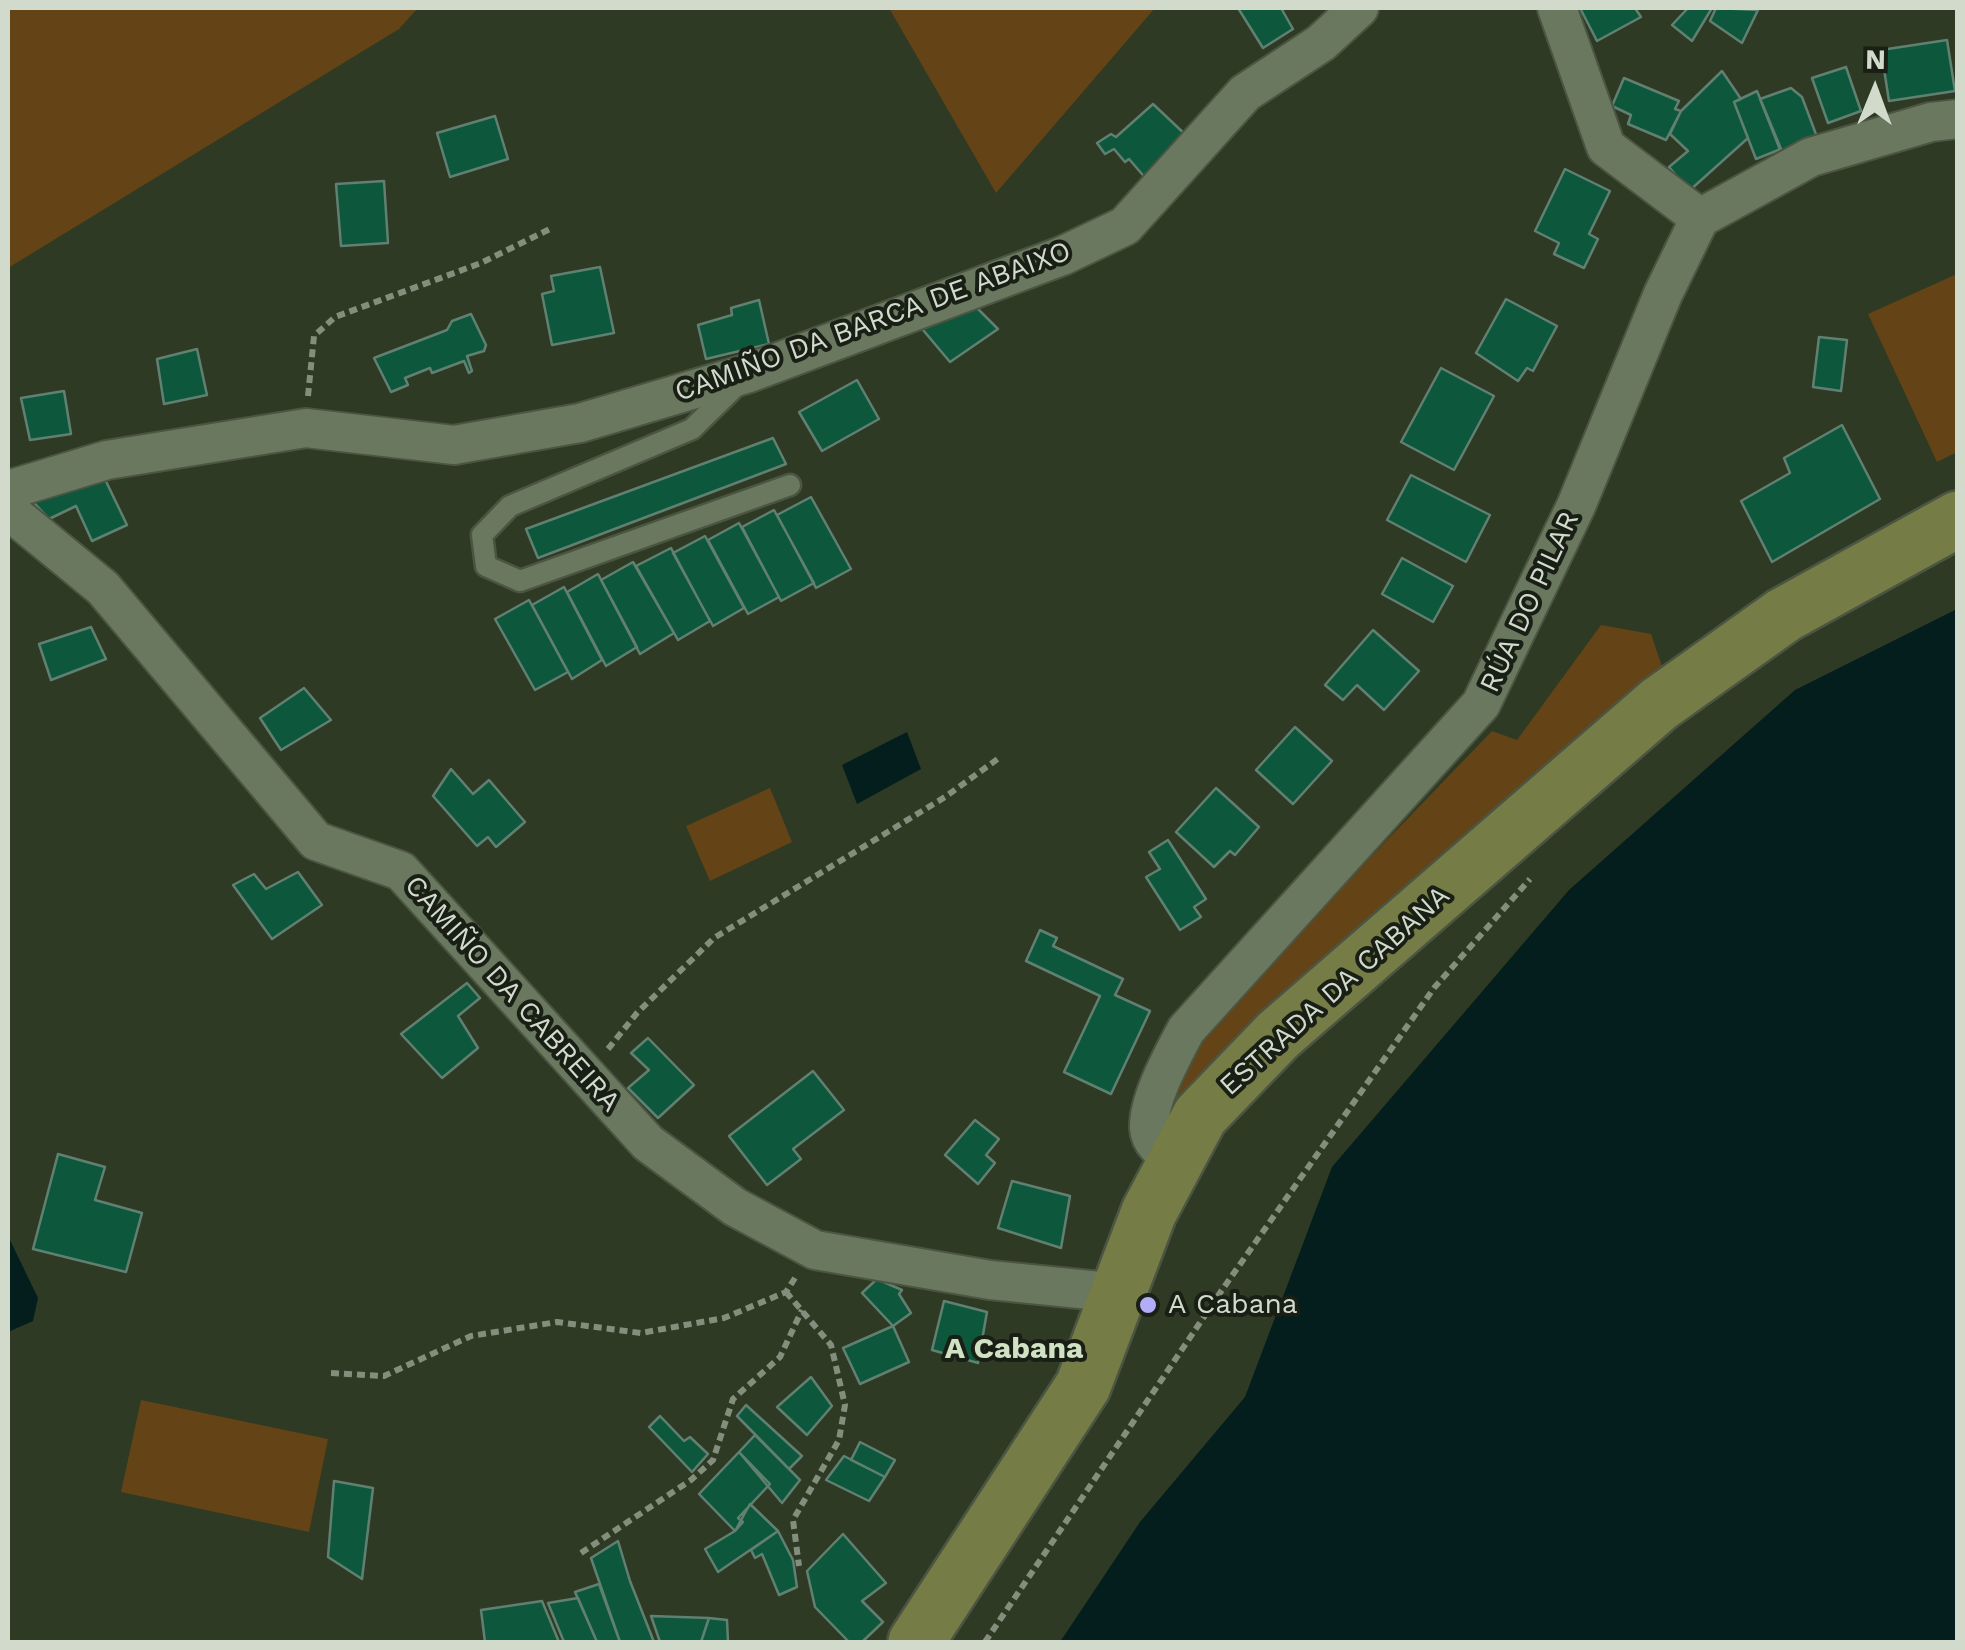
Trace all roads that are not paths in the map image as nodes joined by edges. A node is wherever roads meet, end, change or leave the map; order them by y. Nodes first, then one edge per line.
1 (1359, 8) edge
2 (1557, 8) edge
3 (1958, 119) edge
4 (1700, 218) junction
5 (750, 373) junction
6 (790, 485) dead end
7 (8, 490) edge
8 (8, 510) edge
9 (1958, 518) edge
10 (1173, 1159) junction
11 (1120, 1293) junction
12 (916, 1642) edge

1 - 5 street, CAMIÑO DA BARCA DE ABAIXO
2 - 4 street
3 - 4 street
4 - 10 street, RÚA DO PILAR
5 - 6 lane
5 - 7 street, CAMIÑO DA BARCA DE ABAIXO
8 - 11 street, CAMIÑO DA CABREIRA
9 - 10 main road, ESTRADA DA CABANA
10 - 11 main road, ESTRADA DA CABANA
11 - 12 main road, ESTRADA DA CABANA

